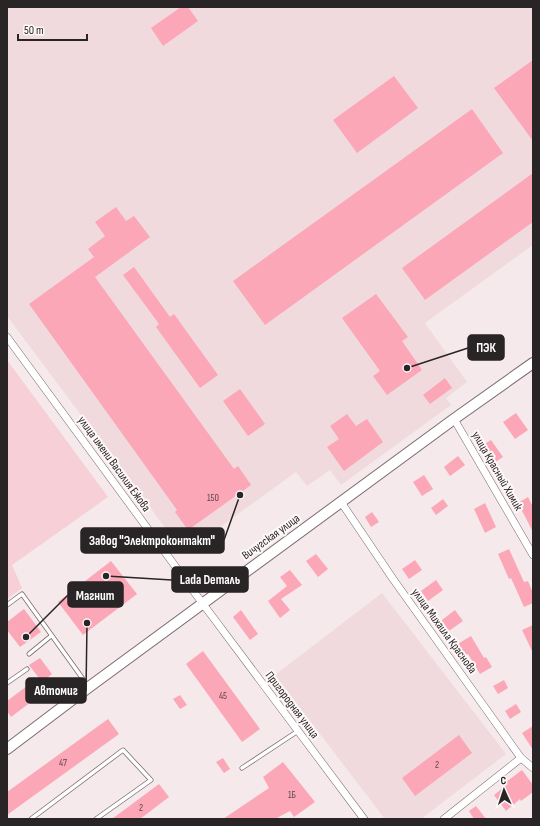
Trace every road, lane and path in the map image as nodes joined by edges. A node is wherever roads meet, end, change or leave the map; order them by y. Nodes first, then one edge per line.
1 (7, 337) edge
2 (533, 363) edge
3 (454, 419) junction
4 (341, 502) junction
5 (533, 555) edge
6 (203, 604) junction
7 (7, 605) edge
8 (51, 636) junction
9 (29, 654) dead end
10 (27, 669) dead end
11 (7, 683) edge
12 (89, 687) junction
13 (298, 731) junction
14 (7, 749) edge
15 (521, 758) junction
16 (242, 768) dead end
17 (533, 768) edge
18 (31, 819) edge
19 (96, 819) edge
20 (364, 819) edge
21 (444, 819) edge

1 - 6 street, улица имени Василия Ежова
2 - 3 main road, Вичугская улица
3 - 4 main road, Вичугская улица
3 - 5 street, улица Красный Химик
4 - 6 main road, Вичугская улица
4 - 15 street, улица Михаила Краснова
6 - 12 main road, Вичугская улица
6 - 13 street, Пригородная улица
7 - 8 lane
8 - 9 lane
8 - 12 lane
10 - 11 lane
12 - 14 main road, Вичугская улица
13 - 16 lane
13 - 20 street, Пригородная улица
15 - 17 street, улица Михаила Краснова
15 - 21 street
18 - 19 lane

